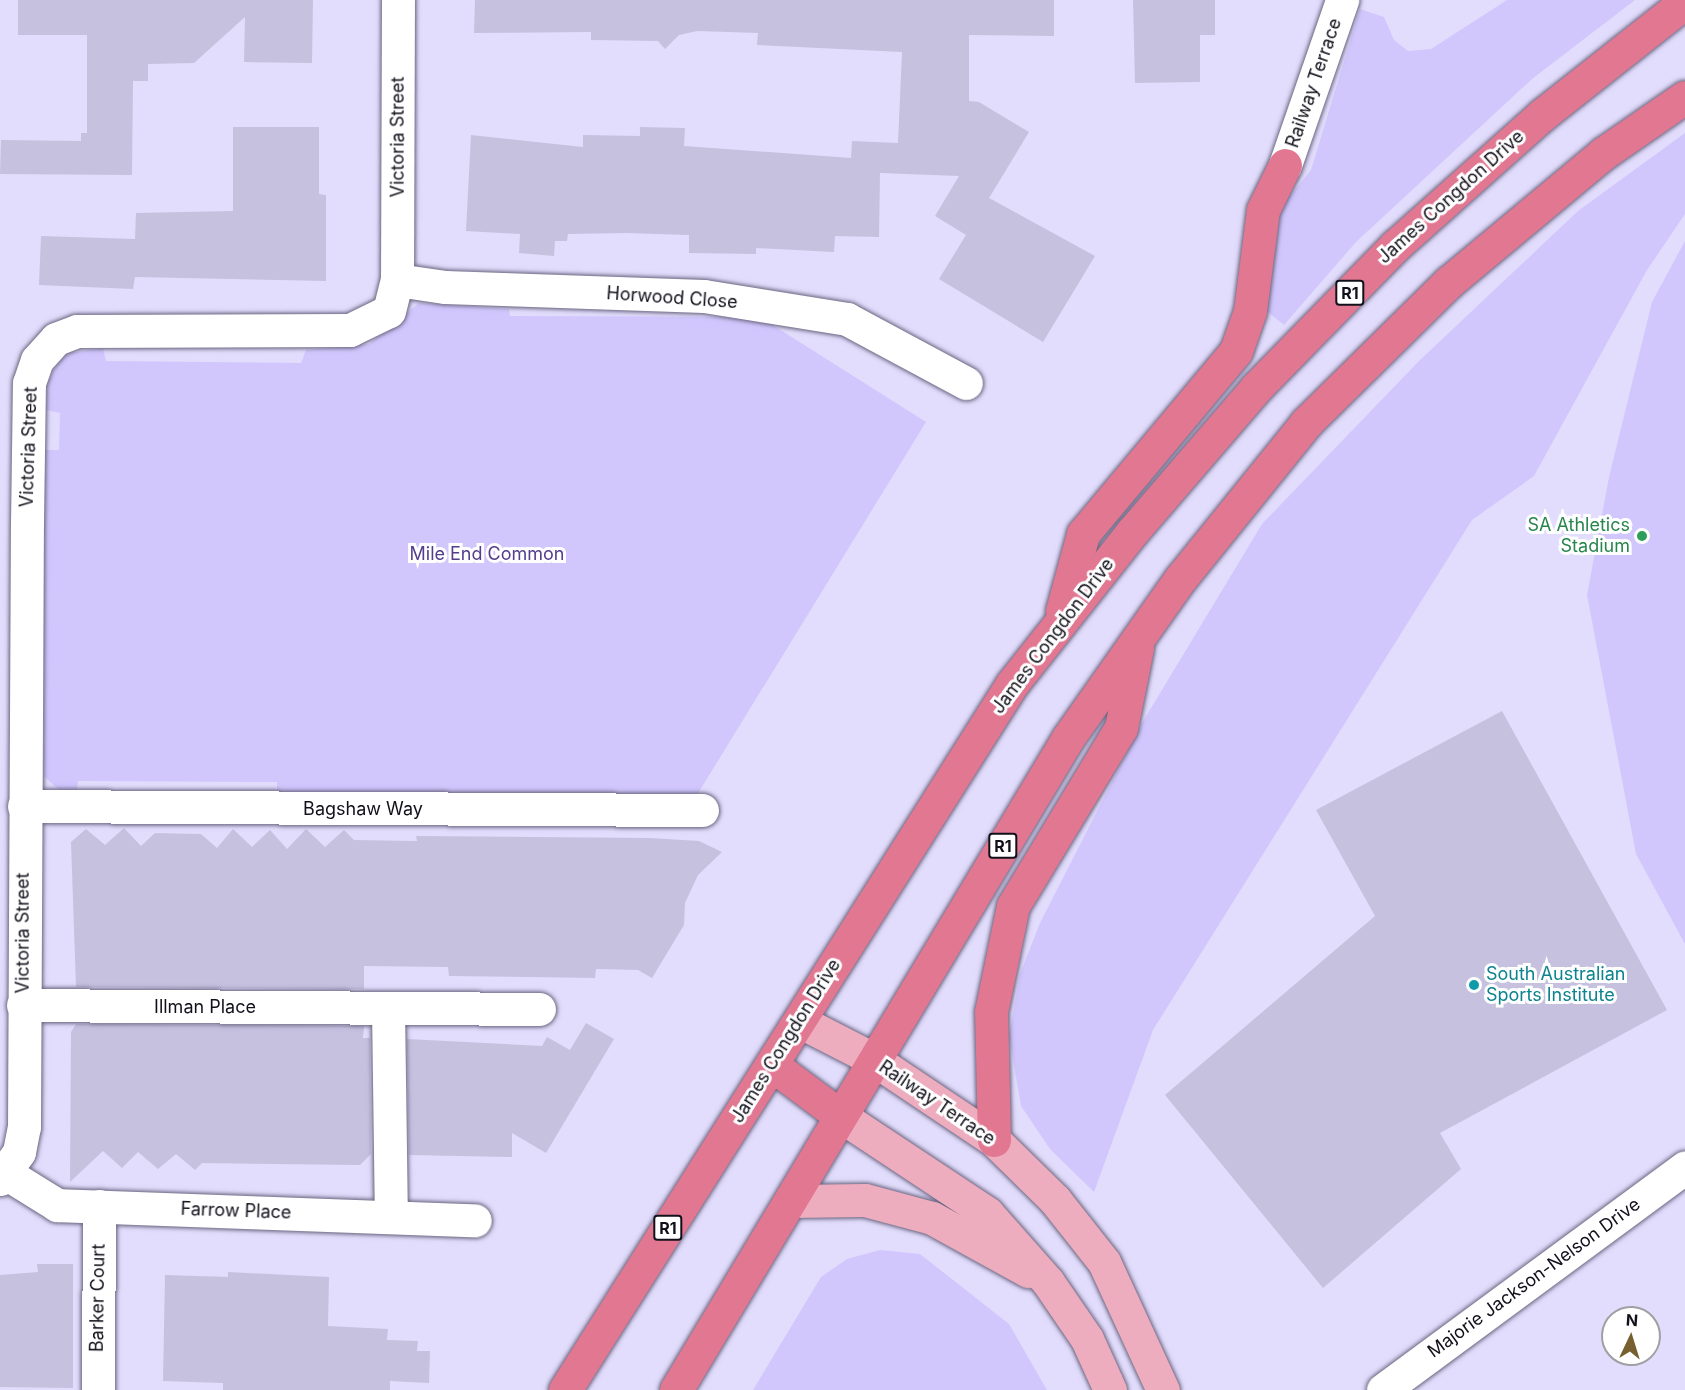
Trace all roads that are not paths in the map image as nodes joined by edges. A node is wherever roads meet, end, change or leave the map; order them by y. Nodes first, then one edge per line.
1 (398, 0) edge
2 (1342, 0) edge
3 (1685, 2) edge
4 (1685, 97) edge
5 (1285, 165) joint
6 (397, 280) junction
7 (966, 383) dead end
8 (13, 523) edge
9 (1058, 627) junction
10 (1139, 637) junction
11 (24, 806) junction
12 (702, 810) dead end
13 (23, 1005) junction
14 (388, 1008) junction
15 (539, 1009) dead end
16 (801, 1022) junction
17 (873, 1059) junction
18 (772, 1065) junction
19 (839, 1115) junction
20 (994, 1140) junction
21 (1685, 1167) edge
22 (3, 1177) edge
23 (791, 1201) junction
24 (99, 1206) junction
25 (391, 1216) junction
26 (475, 1220) dead end
27 (1048, 1282) junction
28 (1163, 1388) edge
29 (98, 1390) edge
30 (564, 1390) edge
31 (676, 1390) edge
32 (1110, 1390) edge
33 (1383, 1390) edge

1 - 6 street, Victoria Street
2 - 5 street, Railway Terrace
3 - 9 highway, James Congdon Drive / R1
4 - 10 highway, R1
5 - 9 highway
6 - 7 street, Horwood Close
6 - 8 street, Victoria Street
8 - 11 street, Victoria Street
9 - 16 highway, James Congdon Drive / R1
10 - 17 highway, R1
10 - 20 highway
11 - 12 street, Bagshaw Way
11 - 13 street, Victoria Street
13 - 14 street, Illman Place
13 - 22 street, Victoria Street
14 - 15 street, Illman Place
14 - 25 street
16 - 17 main road, Railway Terrace
16 - 18 highway, James Congdon Drive / R1
17 - 19 highway, R1
17 - 20 main road, Railway Terrace
18 - 19 highway
18 - 30 highway, James Congdon Drive / R1
19 - 23 highway, R1
19 - 27 main road
20 - 28 main road, Railway Terrace
21 - 33 street, Majorie Jackson-Nelson Drive
22 - 24 street, Farrow Place
23 - 27 main road
23 - 31 highway, R1
24 - 25 street, Farrow Place
24 - 29 street, Barker Court
25 - 26 street, Farrow Place
27 - 32 main road

